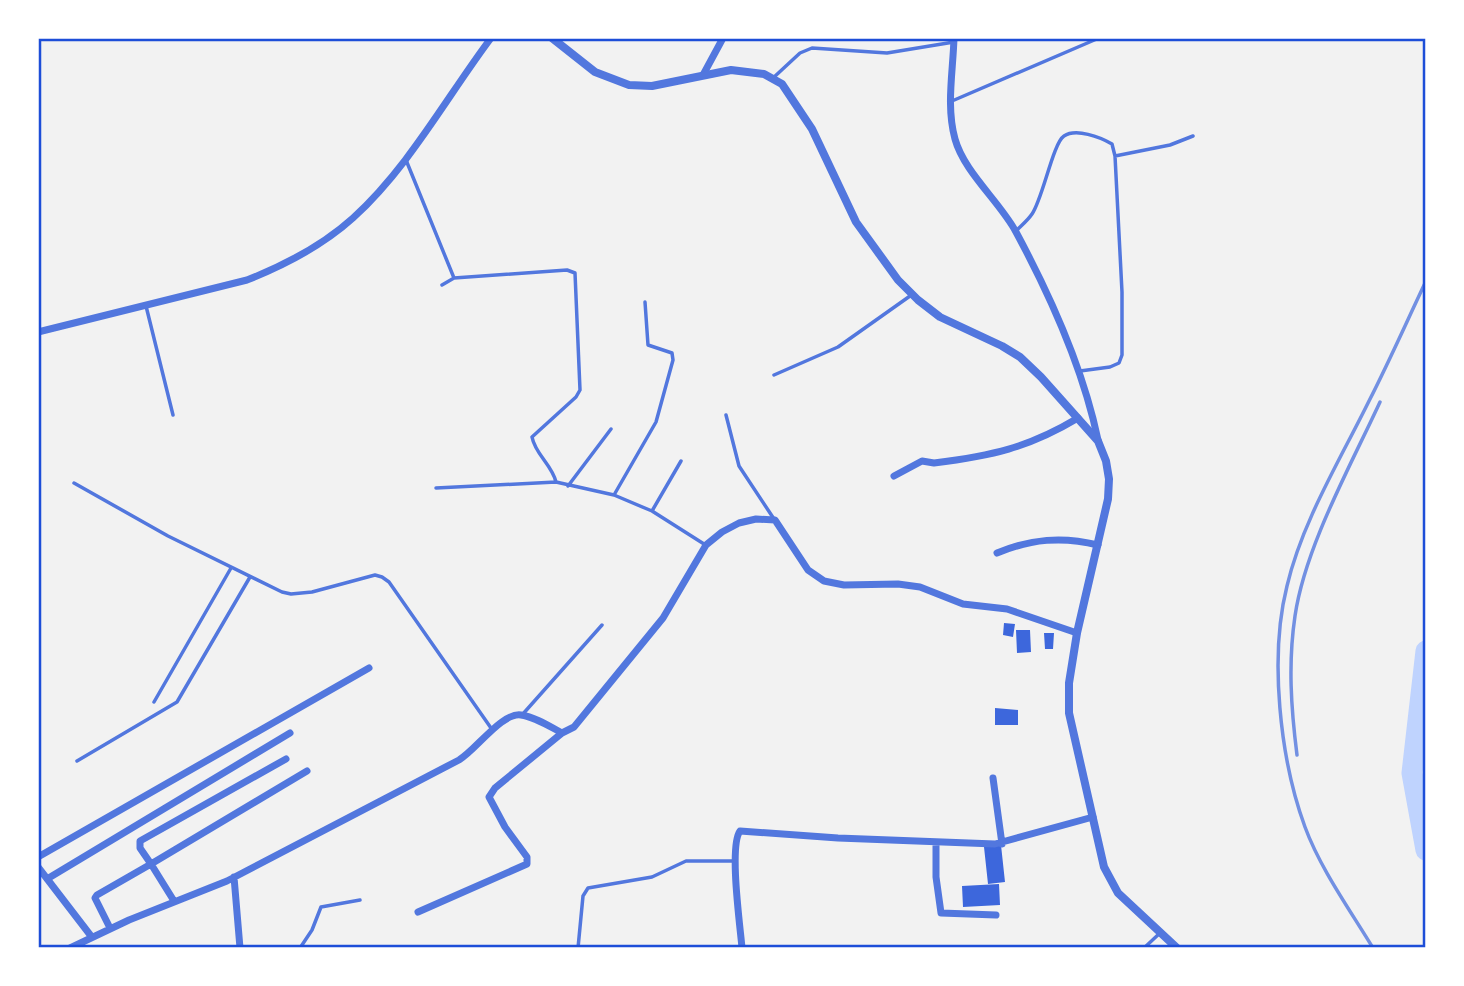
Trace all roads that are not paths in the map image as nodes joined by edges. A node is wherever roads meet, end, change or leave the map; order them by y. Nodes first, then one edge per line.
1 (491, 38) edge
2 (552, 38) edge
3 (723, 38) edge
4 (1099, 38) edge
5 (954, 40) edge
6 (703, 75) junction
7 (773, 78) junction
8 (950, 101) junction
9 (1193, 136) dead end
10 (1115, 156) junction
11 (406, 159) junction
12 (1016, 231) junction
13 (454, 278) junction
14 (442, 285) dead end
15 (912, 294) junction
16 (645, 302) dead end
17 (146, 303) junction
18 (38, 332) edge
19 (1078, 372) junction
20 (774, 375) dead end
21 (173, 415) dead end
22 (726, 415) dead end
23 (1078, 418) junction
24 (611, 429) dead end
25 (1098, 440) junction
26 (681, 461) dead end
27 (894, 476) dead end
28 (556, 482) junction
29 (74, 484) dead end
30 (568, 486) junction
31 (436, 488) dead end
32 (614, 495) junction
33 (652, 511) junction
34 (775, 520) junction
35 (706, 545) junction
36 (1098, 545) junction
37 (997, 553) dead end
38 (231, 568) junction
39 (250, 577) junction
40 (602, 625) dead end
41 (1077, 633) junction
42 (369, 668) dead end
43 (154, 702) dead end
44 (522, 715) junction
45 (492, 730) junction
46 (290, 733) dead end
47 (562, 733) junction
48 (286, 759) dead end
49 (77, 761) dead end
50 (307, 771) dead end
51 (993, 778) dead end
52 (1093, 817) junction
53 (936, 842) junction
54 (1002, 844) junction
55 (38, 857) edge
56 (735, 861) junction
57 (150, 864) junction
58 (38, 867) edge
59 (234, 877) junction
60 (47, 879) junction
61 (38, 884) edge
62 (360, 900) dead end
63 (174, 901) junction
64 (418, 912) dead end
65 (996, 915) dead end
66 (110, 928) junction
67 (1160, 933) junction
68 (92, 936) junction
69 (70, 947) edge
70 (240, 947) edge
71 (300, 947) edge
72 (578, 947) edge
73 (742, 947) edge
74 (1144, 947) edge
75 (1177, 947) edge

1 - 11 street
2 - 6 street
3 - 6 street
4 - 8 lane
5 - 7 lane
5 - 8 street
6 - 7 street
7 - 15 street
8 - 12 street
9 - 10 lane
10 - 12 lane
10 - 19 lane
11 - 13 lane
11 - 17 street
12 - 19 street
13 - 14 lane
13 - 28 lane
15 - 20 lane
15 - 23 street
16 - 32 lane
17 - 18 street
17 - 21 lane
19 - 25 street
22 - 34 lane
23 - 25 street
23 - 27 street
24 - 30 lane
25 - 36 street
26 - 33 lane
28 - 30 lane
28 - 31 lane
29 - 38 lane
30 - 32 lane
32 - 33 lane
33 - 35 lane
34 - 35 street
34 - 41 street
35 - 47 street
36 - 37 street
36 - 41 street
38 - 39 lane
38 - 43 lane
39 - 45 lane
39 - 49 lane
40 - 44 lane
41 - 52 street
42 - 55 street
44 - 45 street
44 - 47 street
45 - 59 street
46 - 60 street
47 - 64 street
48 - 57 street
50 - 57 street
51 - 54 street
52 - 54 street
52 - 67 street
53 - 54 street
53 - 56 street
53 - 65 street
56 - 72 lane
56 - 73 street
57 - 63 street
57 - 66 street
58 - 60 street
59 - 63 street
59 - 70 street
60 - 61 lane
60 - 68 street
62 - 71 lane
63 - 66 street
66 - 68 street
67 - 74 lane
67 - 75 street
68 - 69 street

